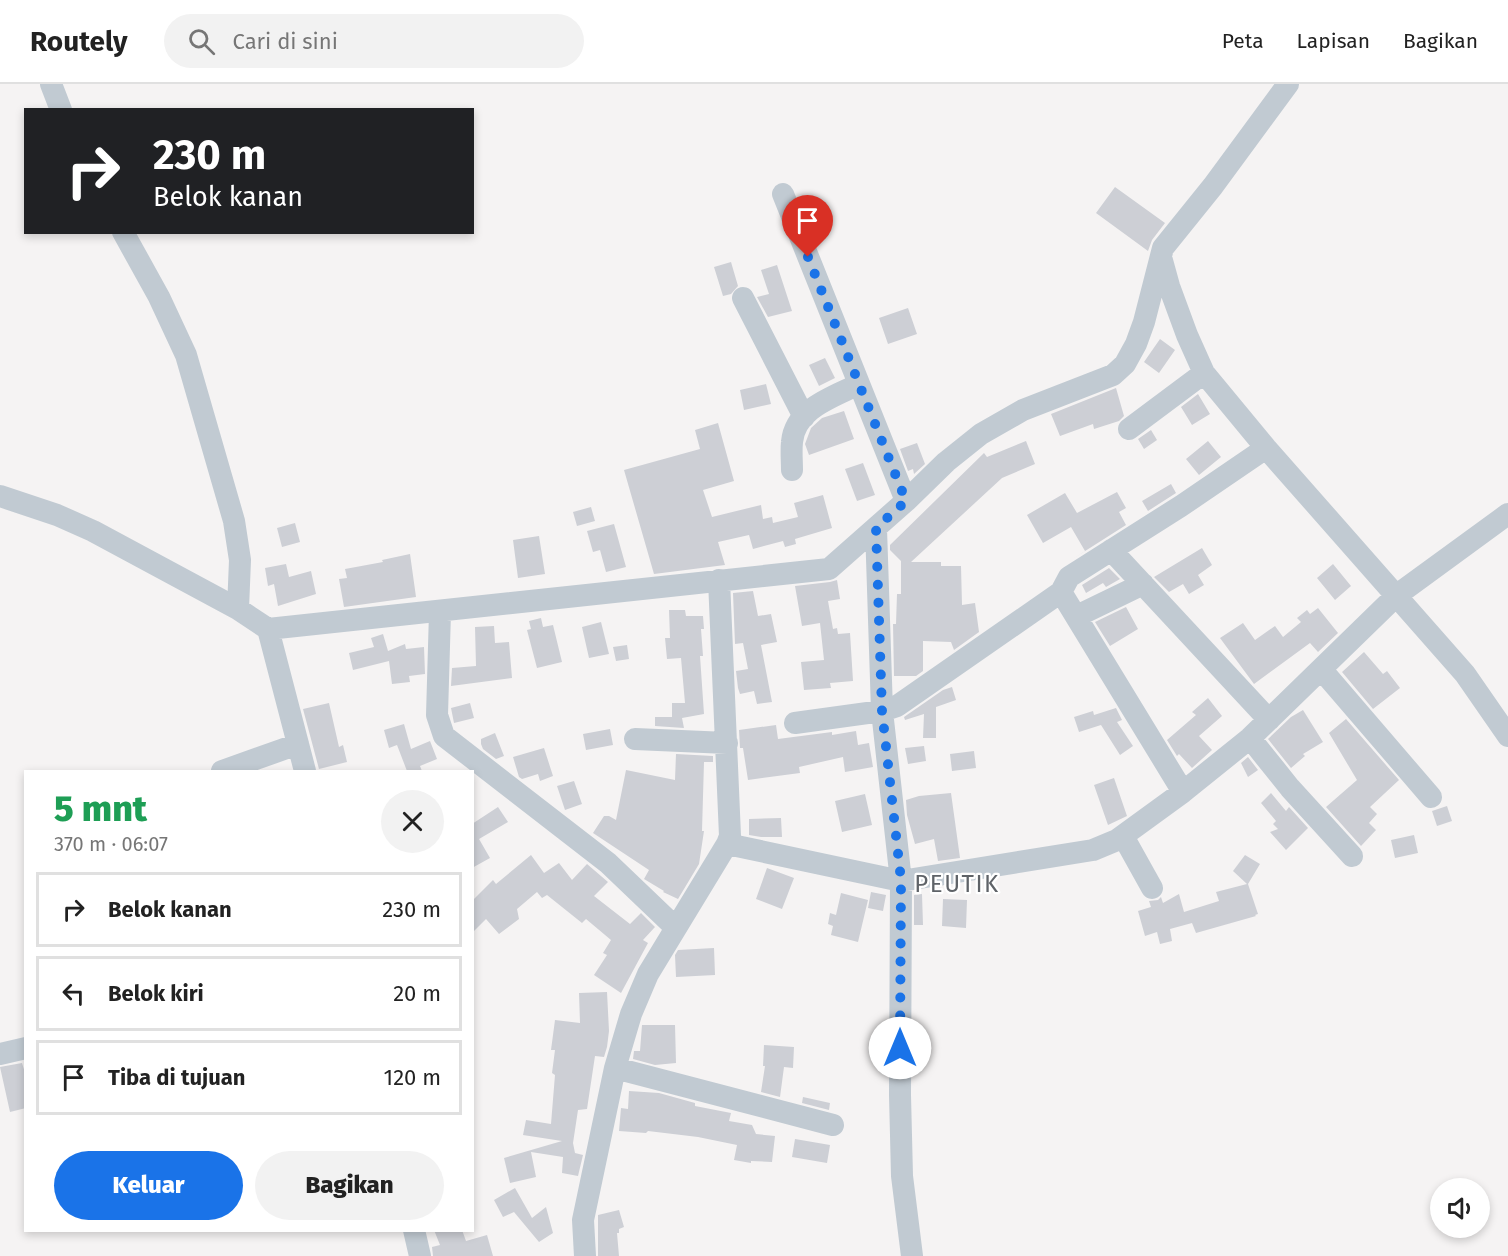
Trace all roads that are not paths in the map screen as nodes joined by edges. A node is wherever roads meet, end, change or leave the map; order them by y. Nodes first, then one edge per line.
1 (51, 84) edge
2 (1288, 84) edge
3 (60, 108) edge
4 (783, 194) dead end
5 (124, 234) edge
6 (1161, 253) junction
7 (743, 298) dead end
8 (1204, 373) junction
9 (859, 384) junction
10 (804, 417) junction
11 (1129, 429) dead end
12 (1266, 448) junction
13 (792, 470) dead end
14 (0, 496) edge
15 (906, 501) junction
16 (1508, 514) edge
17 (876, 528) junction
18 (1112, 550) junction
19 (719, 580) junction
20 (1143, 584) junction
21 (1061, 592) junction
22 (1397, 594) junction
23 (238, 609) junction
24 (440, 612) junction
25 (1077, 616) junction
26 (268, 629) junction
27 (1321, 669) junction
28 (882, 711) junction
29 (1269, 720) junction
30 (795, 723) dead end
31 (1508, 736) edge
32 (1250, 738) junction
33 (635, 739) dead end
34 (726, 743) junction
35 (298, 744) junction
36 (225, 770) edge
37 (305, 770) edge
38 (1183, 792) junction
39 (1431, 797) dead end
40 (1123, 836) junction
41 (727, 844) junction
42 (1352, 856) dead end
43 (901, 880) junction
44 (1152, 888) dead end
45 (676, 928) junction
46 (24, 1048) edge
47 (0, 1054) edge
48 (615, 1068) junction
49 (833, 1125) dead end
50 (414, 1232) edge
51 (420, 1256) edge
52 (585, 1256) edge
53 (912, 1256) edge

1 - 3 street
2 - 6 street
4 - 9 street
5 - 23 street
6 - 8 street
6 - 15 street
7 - 10 street
8 - 11 street
8 - 12 street
9 - 10 street
9 - 15 street
10 - 13 street
12 - 18 street
12 - 22 street
14 - 23 street
15 - 17 street
16 - 22 street
17 - 19 street
17 - 28 street
18 - 20 street
18 - 21 street
19 - 24 street
19 - 34 street
20 - 25 street
20 - 29 street
21 - 25 street
21 - 28 street
22 - 27 street
22 - 31 street
23 - 26 street
24 - 26 street
24 - 45 street
25 - 38 street
26 - 35 street
27 - 29 street
27 - 39 street
28 - 30 street
28 - 43 street
29 - 32 street
32 - 38 street
32 - 42 street
33 - 34 street
34 - 41 street
35 - 36 street
35 - 37 street
38 - 40 street
40 - 43 street
40 - 44 street
41 - 43 street
41 - 45 street
43 - 53 street
45 - 48 street
46 - 47 street
48 - 49 street
48 - 52 street
50 - 51 street

